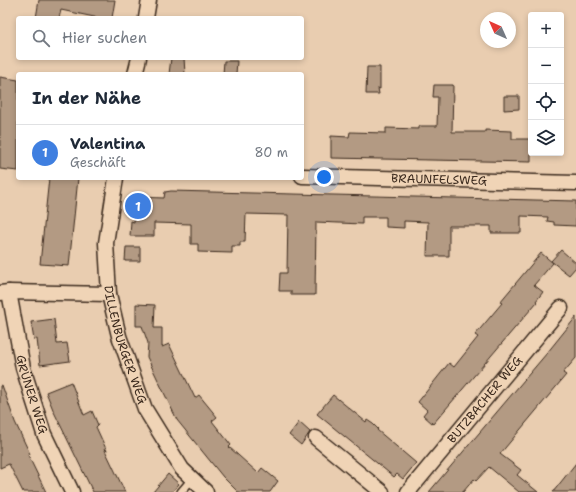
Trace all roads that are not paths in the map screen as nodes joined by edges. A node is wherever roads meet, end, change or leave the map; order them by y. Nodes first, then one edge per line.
1 (150, 0) edge
2 (146, 16) edge
3 (138, 60) edge
4 (136, 72) edge
5 (304, 176) edge
6 (116, 180) edge
7 (576, 183) edge
8 (4, 292) edge
9 (109, 294) junction
10 (561, 308) dead end
11 (316, 438) dead end
12 (192, 479) junction
13 (72, 492) edge
14 (181, 492) edge
15 (206, 492) edge
16 (382, 492) edge
17 (408, 492) edge

1 - 2 street
3 - 4 street
5 - 7 street, BRAUNFELSWEG
6 - 9 street, DILLENBURGER WEG
8 - 9 street
8 - 13 street, GRÜNER WEG
9 - 12 street, DILLENBURGER WEG
10 - 17 street, BUTZBACHER WEG
11 - 16 street
12 - 14 lane
12 - 15 street, DILLENBURGER WEG

